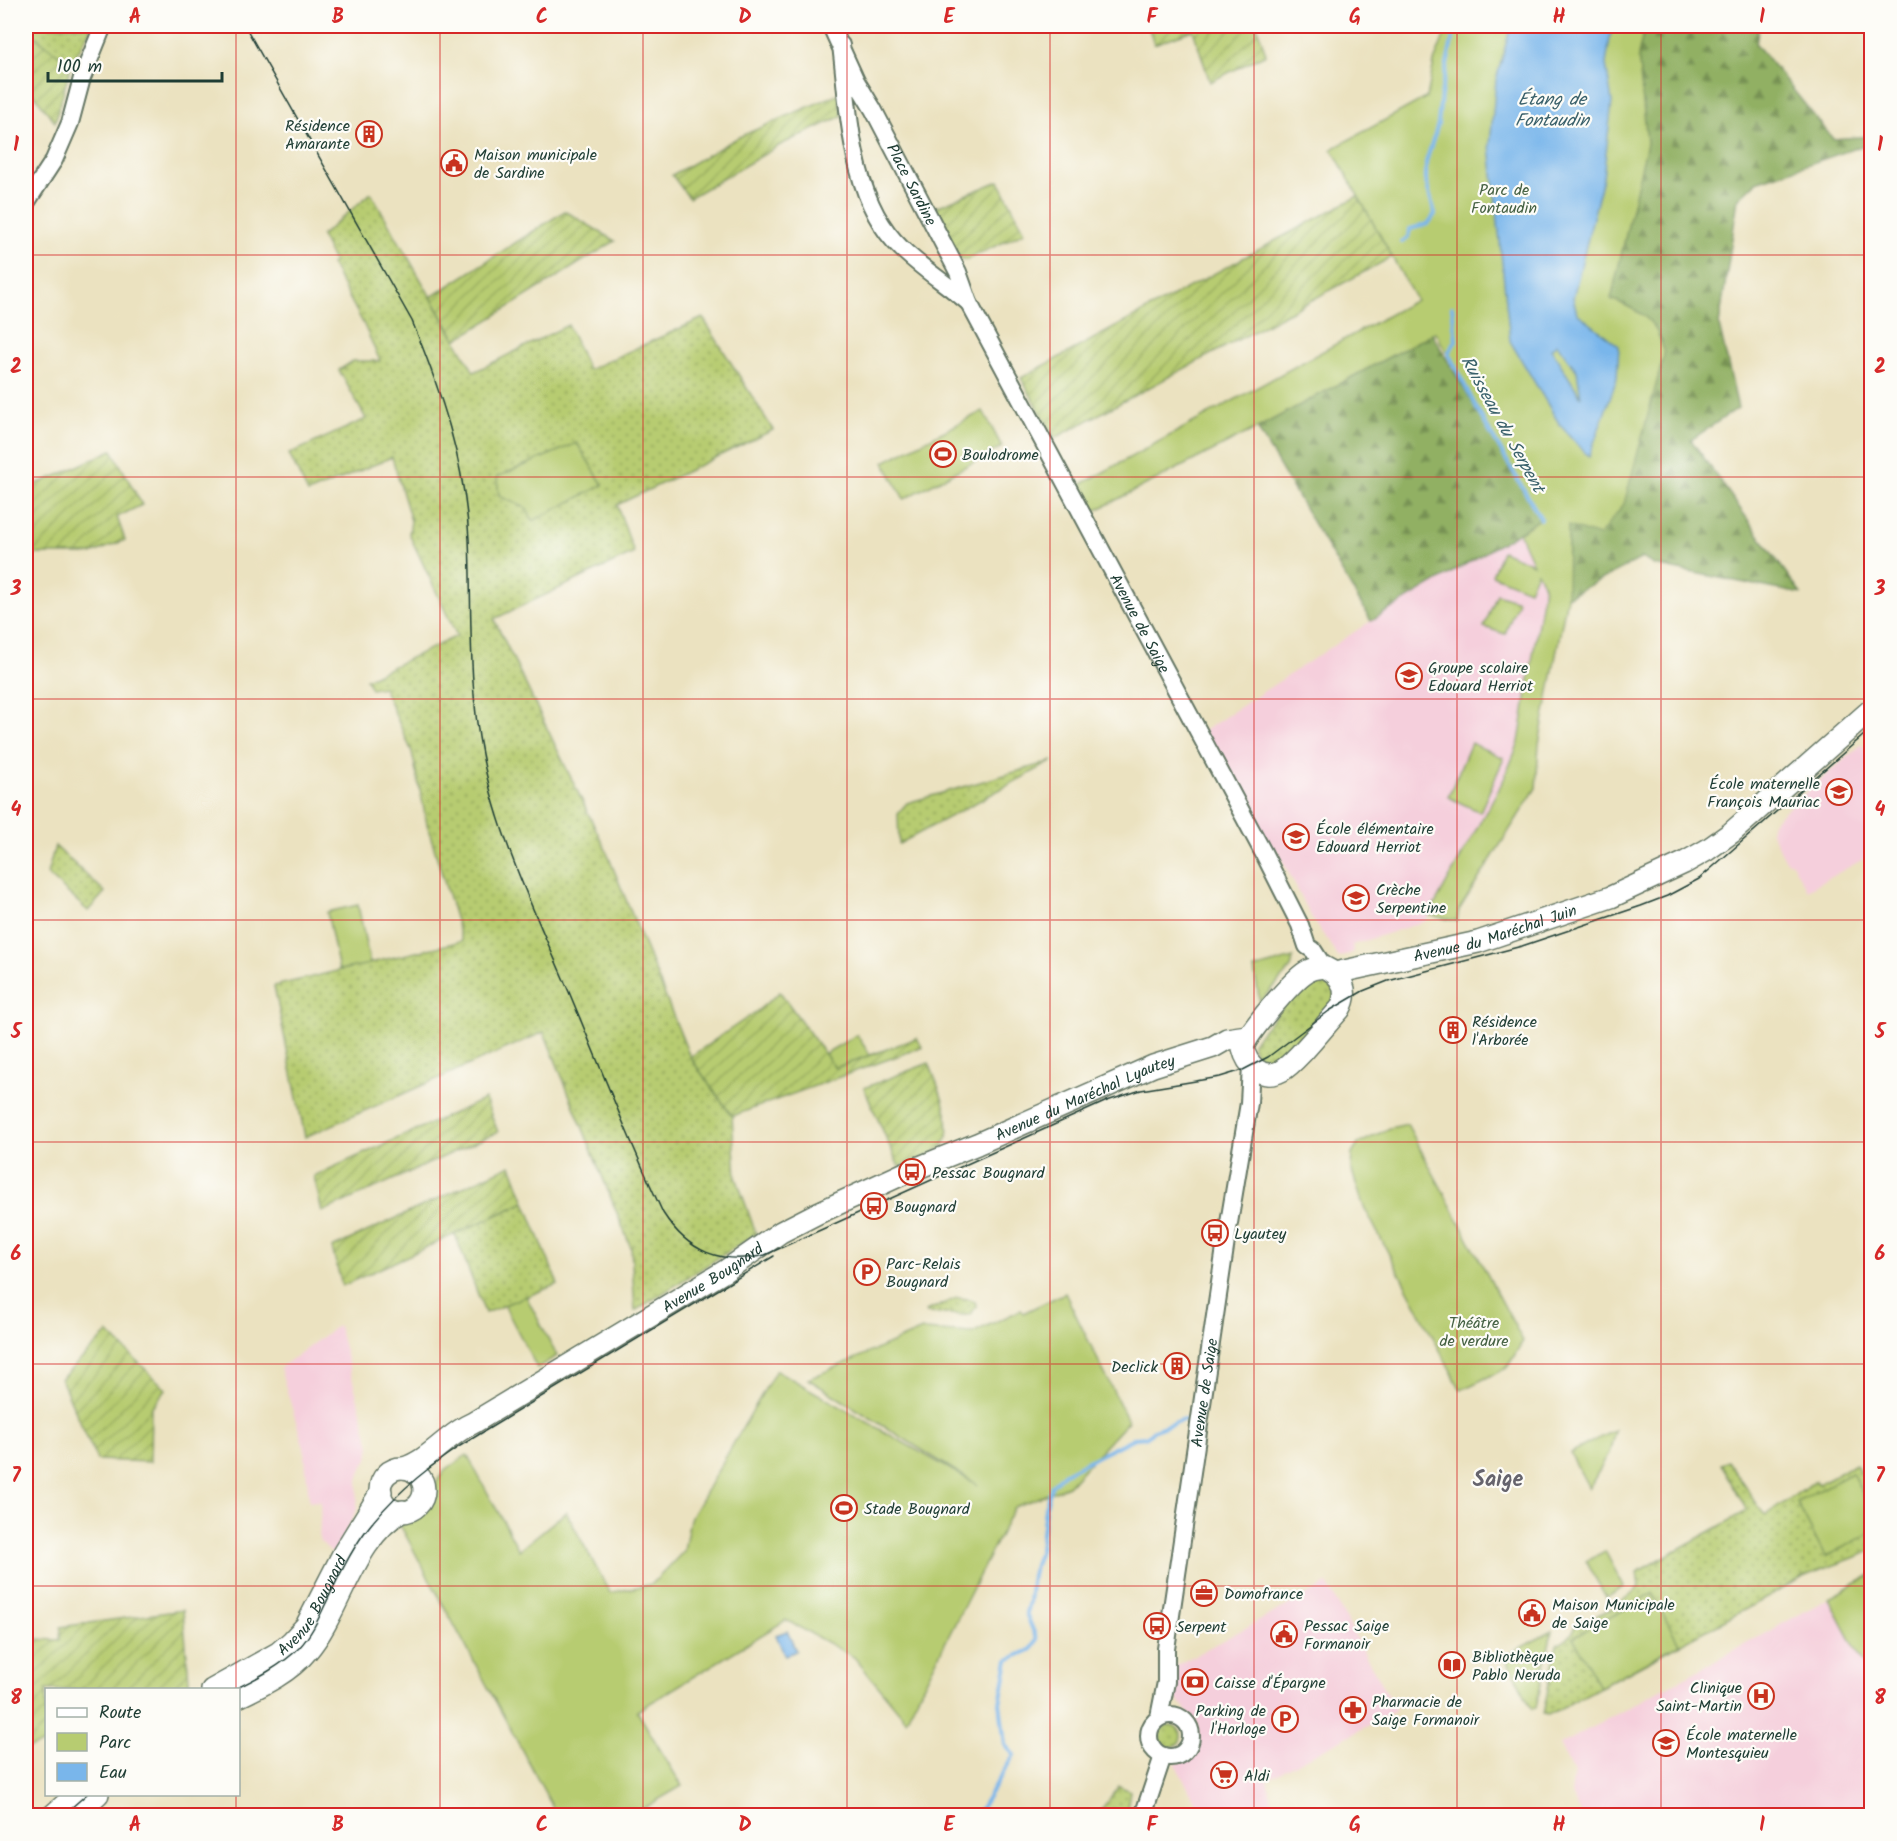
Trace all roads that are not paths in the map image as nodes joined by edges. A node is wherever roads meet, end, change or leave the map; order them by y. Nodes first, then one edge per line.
1 (104, 26) edge
2 (831, 26) edge
3 (855, 95) junction
4 (26, 203) edge
5 (955, 282) junction
6 (969, 303) joint
7 (1872, 709) edge
8 (1327, 975) junction
9 (1247, 1050) junction
10 (1279, 1072) junction
11 (1249, 1103) junction
12 (960, 1151) joint
13 (473, 1423) junction
14 (404, 1468) junction
15 (423, 1483) junction
16 (381, 1492) junction
17 (403, 1511) junction
18 (1166, 1682) junction
19 (215, 1688) edge
20 (240, 1696) edge
21 (1179, 1716) junction
22 (1159, 1717) junction
23 (1163, 1756) junction
24 (75, 1796) edge
25 (96, 1796) edge
26 (52, 1815) edge
27 (73, 1815) edge
28 (1143, 1815) edge

1 - 4 street
2 - 3 street, Place Sardine
3 - 5 street, Place Sardine
3 - 5 street, Place Sardine
5 - 6 street, Place Sardine
6 - 8 street, Avenue de Saige
7 - 8 main road, Avenue du Maréchal Juin
8 - 9 main road, Avenue du Maréchal Juin
8 - 10 main road
9 - 10 main road
9 - 11 street, Avenue de Saige
9 - 12 main road, Avenue du Maréchal Lyautey
10 - 11 street
11 - 18 street, Avenue de Saige
12 - 13 main road, Avenue Bougnard
13 - 14 main road, Avenue Bougnard
13 - 15 main road, Avenue Bougnard
14 - 15 main road
14 - 16 main road, Avenue Bougnard
15 - 17 main road, Avenue Bougnard
16 - 17 main road
16 - 19 main road, Avenue Bougnard
17 - 20 main road, Avenue Bougnard
18 - 21 street, Avenue de Saige
18 - 22 street, Avenue de Saige
21 - 22 street
21 - 23 street, Avenue de Saige
22 - 23 street, Avenue de Saige
23 - 28 street
24 - 26 main road
25 - 27 main road

